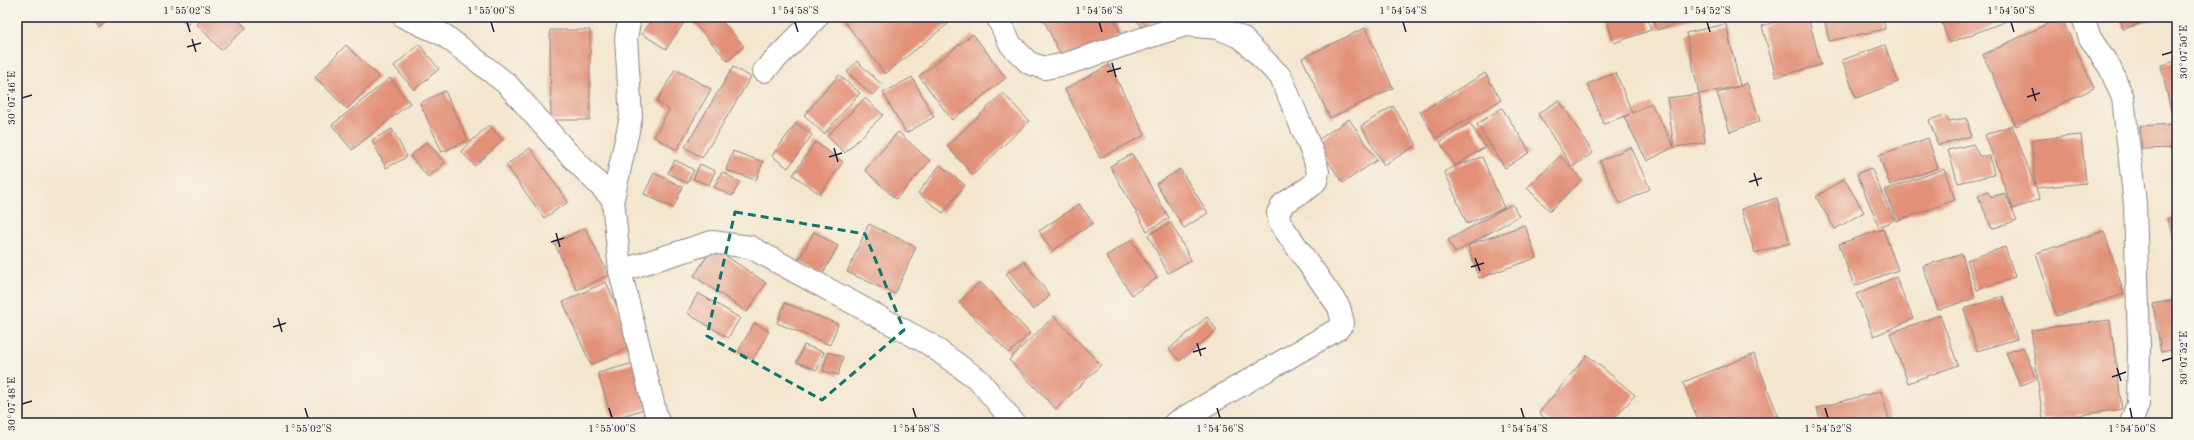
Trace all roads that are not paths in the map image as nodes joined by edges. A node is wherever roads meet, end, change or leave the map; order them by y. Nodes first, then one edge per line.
1 (404, 17) edge
2 (630, 17) edge
3 (817, 17) edge
4 (997, 17) edge
5 (2083, 17) edge
6 (764, 71) dead end
7 (614, 199) junction
8 (620, 271) junction
9 (658, 423) edge
10 (1014, 423) edge
11 (1175, 423) edge
12 (2132, 423) edge

1 - 7 street
2 - 7 street
3 - 6 street
4 - 11 street
5 - 12 street
7 - 8 street
8 - 9 street
8 - 10 street

